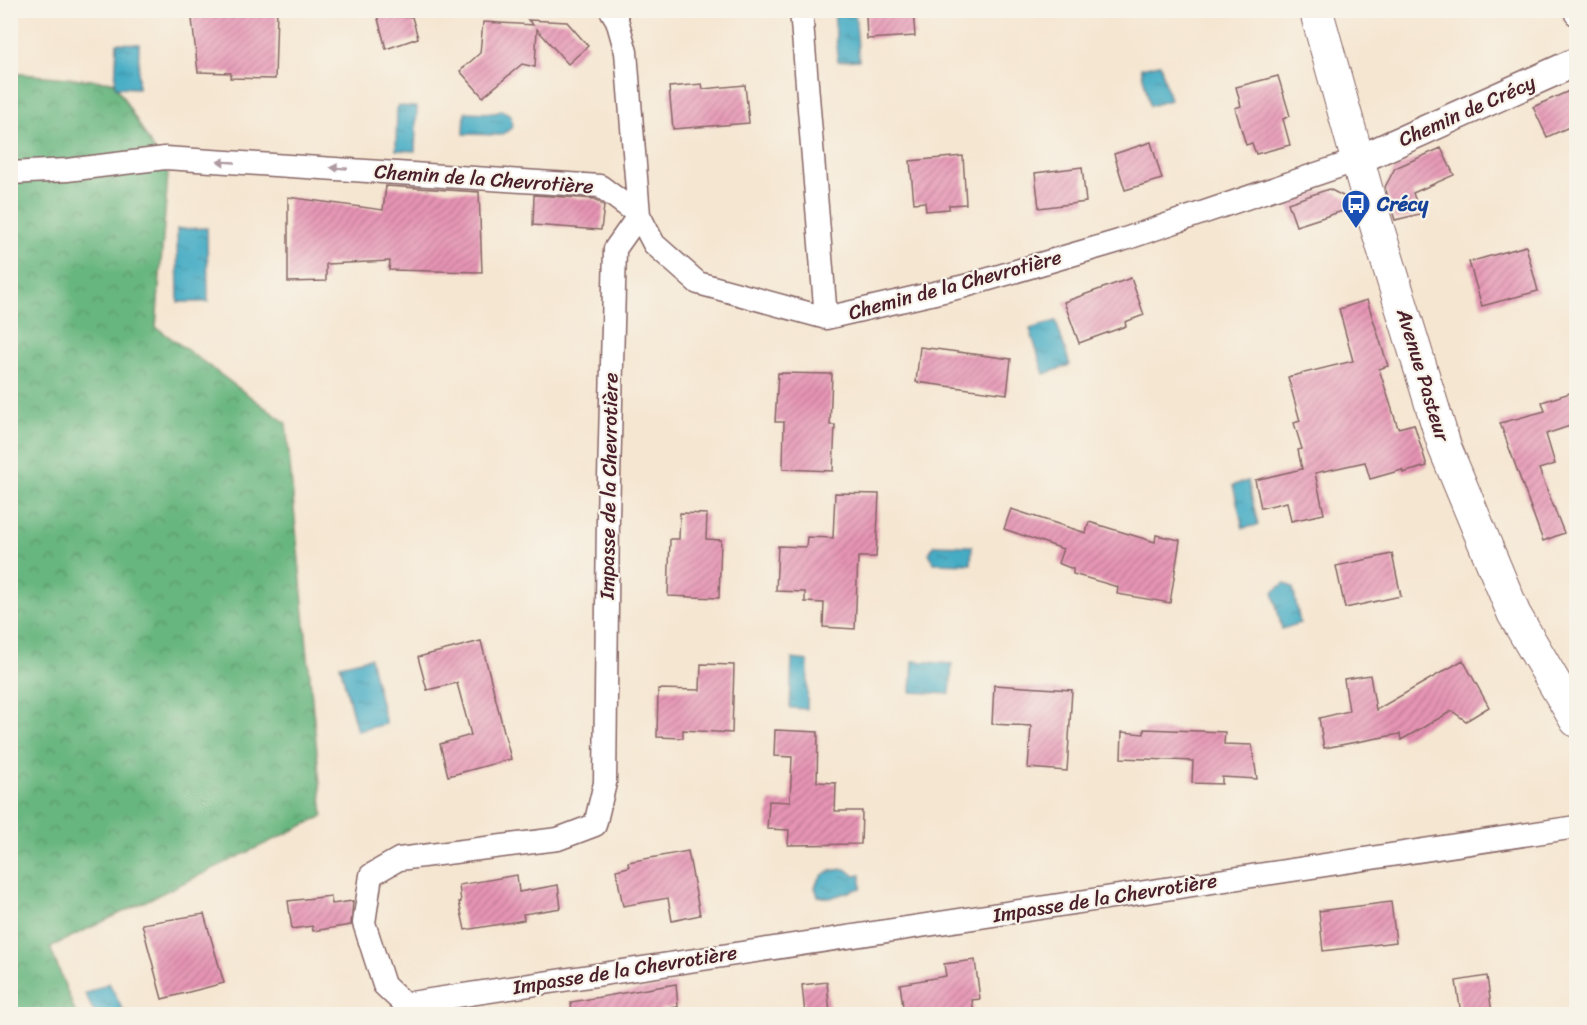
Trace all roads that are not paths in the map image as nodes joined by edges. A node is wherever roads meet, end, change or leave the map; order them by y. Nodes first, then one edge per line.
1 (611, 10) edge
2 (801, 10) edge
3 (1316, 10) edge
4 (1576, 62) edge
5 (1358, 159) junction
6 (10, 173) edge
7 (639, 215) junction
8 (826, 318) junction
9 (1576, 720) edge
10 (1576, 827) edge

1 - 7 street
2 - 8 street
3 - 5 main road, Avenue Pasteur
4 - 5 street, Chemin de Crécy
5 - 8 street, Chemin de la Chevrotière
5 - 9 main road, Avenue Pasteur
7 -> 6 street, Chemin de la Chevrotière
7 - 8 street, Chemin de la Chevrotière
7 - 10 street, Impasse de la Chevrotière

